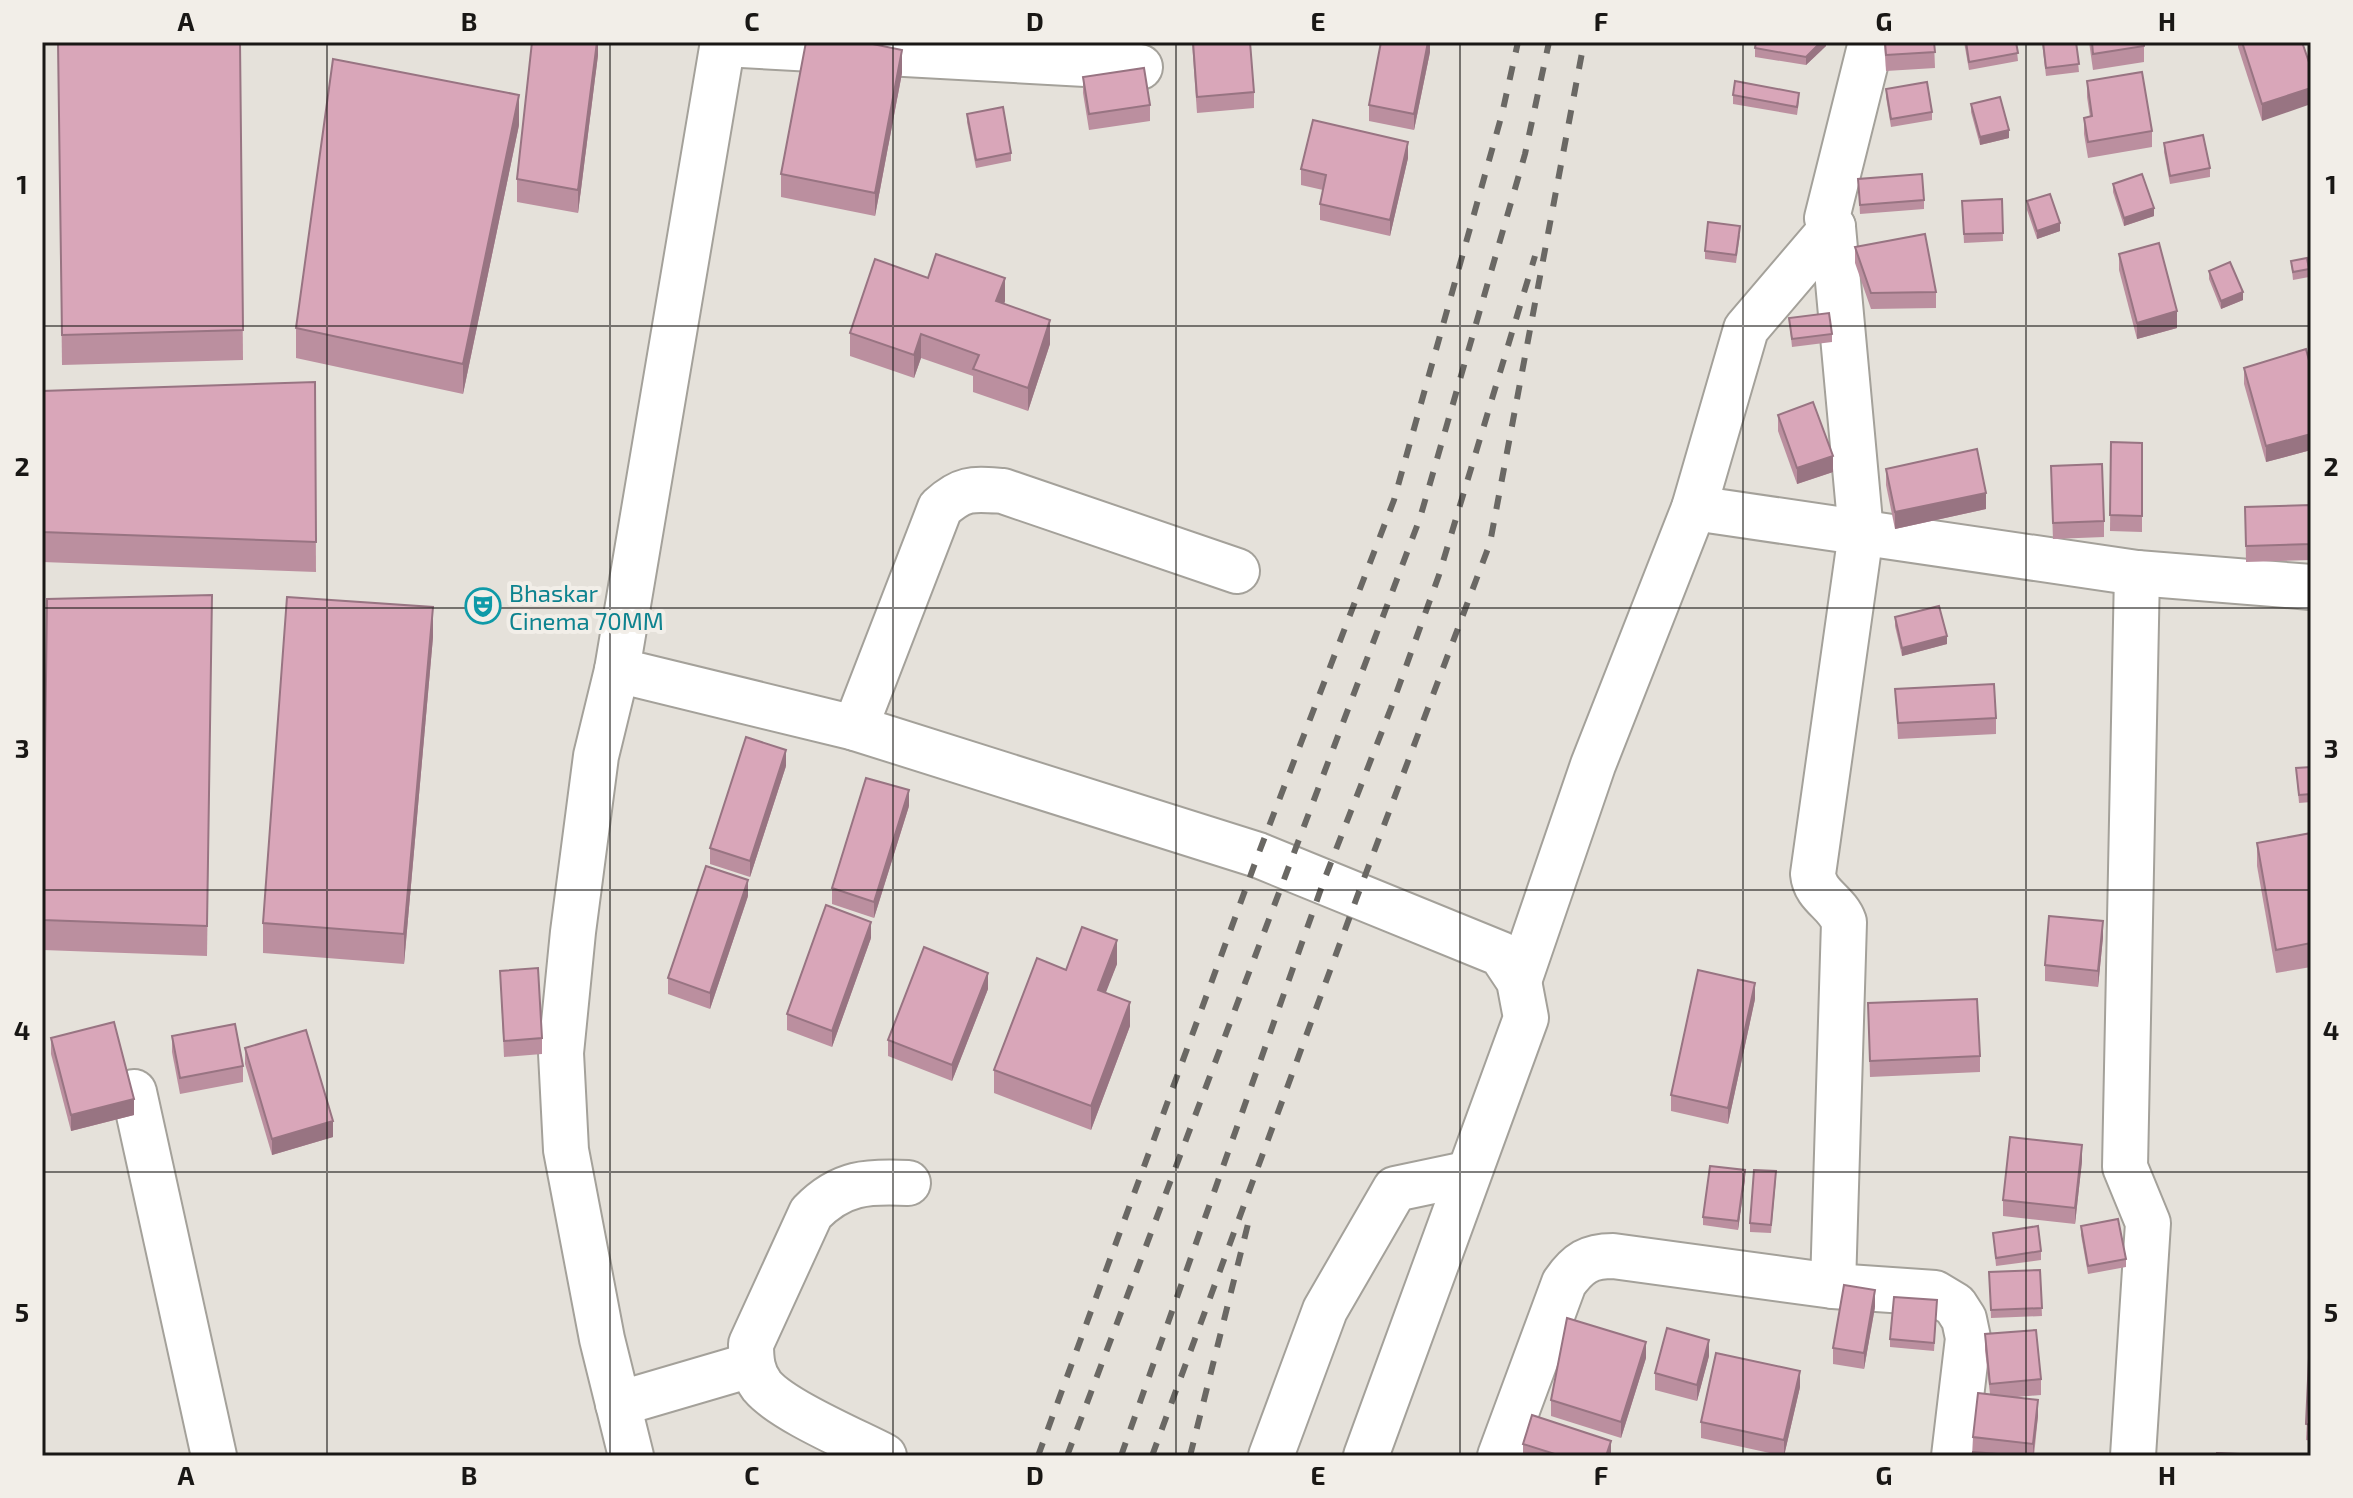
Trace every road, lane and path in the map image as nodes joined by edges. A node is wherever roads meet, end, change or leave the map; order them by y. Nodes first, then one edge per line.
1 (1871, 42) edge
2 (723, 43) edge
3 (1140, 67) edge
4 (1833, 227) junction
5 (1694, 508) junction
6 (1861, 533) junction
7 (1237, 571) dead end
8 (2137, 573) junction
9 (2311, 587) edge
10 (617, 670) junction
11 (855, 728) junction
12 (1519, 981) junction
13 (134, 1092) edge
14 (1466, 1174) junction
15 (908, 1183) dead end
16 (1833, 1286) junction
17 (751, 1365) junction
18 (618, 1404) junction
19 (214, 1456) edge
20 (631, 1456) edge
21 (884, 1456) edge
22 (1271, 1456) edge
23 (1366, 1456) edge
24 (1500, 1456) edge
25 (1954, 1456) edge
26 (2133, 1456) edge

1 - 4 street
2 - 3 street
2 - 10 street
4 - 5 street
4 - 6 street
5 - 6 street
5 - 12 street
6 - 8 street
6 - 16 street
7 - 11 street
8 - 9 street
8 - 26 street
10 - 11 street
10 - 18 street
11 - 12 street
12 - 14 street
13 - 19 street
14 - 22 street
14 - 23 street
15 - 17 street
16 - 24 street
16 - 25 street
17 - 18 street
17 - 21 street
18 - 20 street

